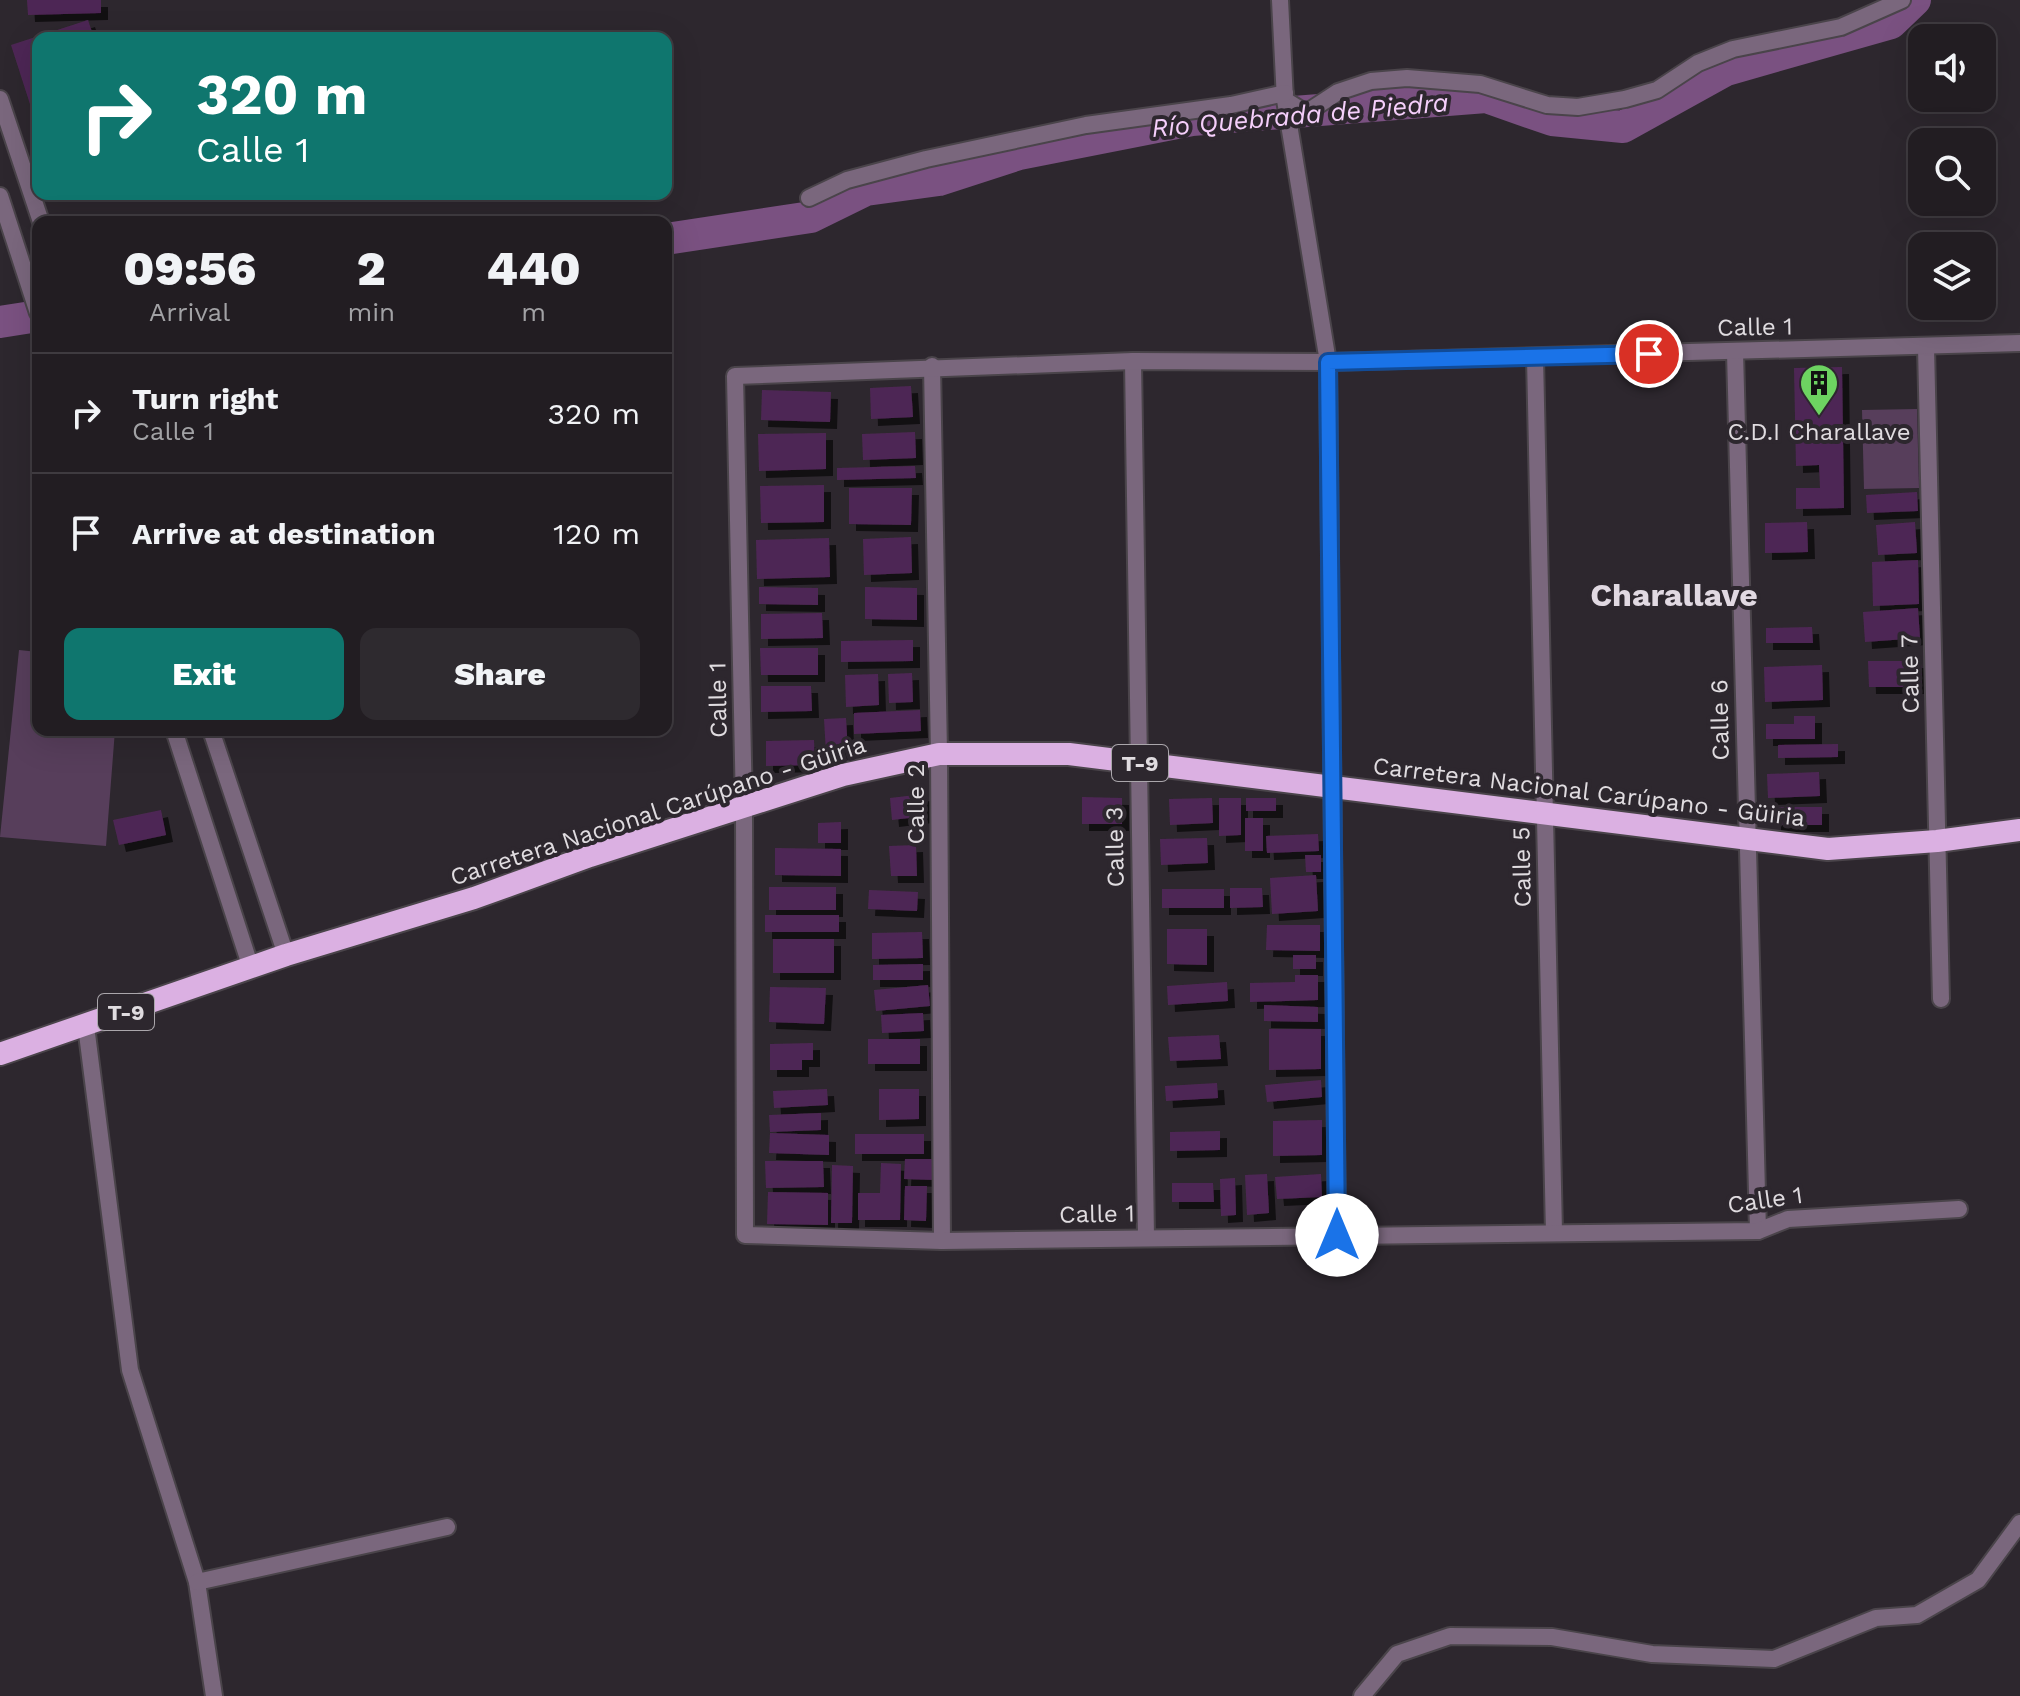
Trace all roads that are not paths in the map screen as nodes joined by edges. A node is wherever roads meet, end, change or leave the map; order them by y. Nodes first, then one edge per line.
1 (1280, 0) edge
2 (1902, 0) edge
3 (1285, 96) junction
4 (0, 99) edge
5 (32, 195) edge
6 (0, 196) edge
7 (809, 198) dead end
8 (32, 295) edge
9 (2020, 343) edge
10 (1926, 347) junction
11 (1735, 352) junction
12 (1535, 357) junction
13 (1133, 361) junction
14 (1328, 362) junction
15 (932, 366) junction
16 (176, 736) edge
17 (213, 736) edge
18 (939, 754) junction
19 (1137, 762) junction
20 (1335, 785) junction
21 (744, 808) junction
22 (1545, 814) junction
23 (2020, 830) edge
24 (1747, 841) junction
25 (1937, 841) junction
26 (286, 955) junction
27 (251, 968) junction
28 (1941, 999) dead end
29 (86, 1026) junction
30 (0, 1054) edge
31 (1959, 1209) dead end
32 (1758, 1231) junction
33 (1554, 1233) junction
34 (1337, 1235) junction
35 (1146, 1237) junction
36 (942, 1241) junction
37 (2020, 1523) edge
38 (447, 1527) dead end
39 (2013, 1542) edge
40 (197, 1582) junction
41 (214, 1696) edge
42 (1362, 1696) edge

1 - 3 street
2 - 3 street
3 - 7 street
3 - 14 street
4 - 5 street
6 - 8 street
9 - 10 street, Calle 1
10 - 11 street, Calle 1
10 - 25 street, Calle 7
11 - 12 street, Calle 1
11 - 24 street, Calle 6
12 - 14 street, Calle 1
12 - 22 street, Calle 5
13 - 14 street, Calle 1
13 - 15 street, Calle 1
13 - 19 street, Calle 3
14 - 20 street
15 - 18 street, Calle 2
15 - 21 street, Calle 1
16 - 27 street
17 - 26 street
18 - 19 highway, Carretera Nacional Carúpano - Güiria / T-9
18 - 21 highway, Carretera Nacional Carúpano - Güiria / T-9
18 - 36 street, Calle 2
19 - 20 highway, Carretera Nacional Carúpano - Güiria / T-9
19 - 35 street, Calle 3
20 - 22 highway, Carretera Nacional Carúpano - Güiria / T-9
20 - 34 street
21 - 26 highway, Carretera Nacional Carúpano - Güiria / T-9
21 - 36 street, Calle 1
22 - 24 highway, Carretera Nacional Carúpano - Güiria / T-9
22 - 33 street, Calle 5
23 - 25 highway, Carretera Nacional Carúpano - Güiria / T-9
24 - 25 highway, Carretera Nacional Carúpano - Güiria / T-9
24 - 32 street, Calle 6
25 - 28 street, Calle 7
26 - 27 highway, Carretera Nacional Carúpano - Güiria / T-9
27 - 29 highway, Carretera Nacional Carúpano - Güiria / T-9
29 - 30 highway, Carretera Nacional Carúpano - Güiria / T-9
29 - 40 street
31 - 32 street, Calle 1
32 - 33 street, Calle 1
33 - 34 street, Calle 1
34 - 35 street, Calle 1
35 - 36 street, Calle 1
37 - 39 street
38 - 40 street
39 - 42 street
40 - 41 street

